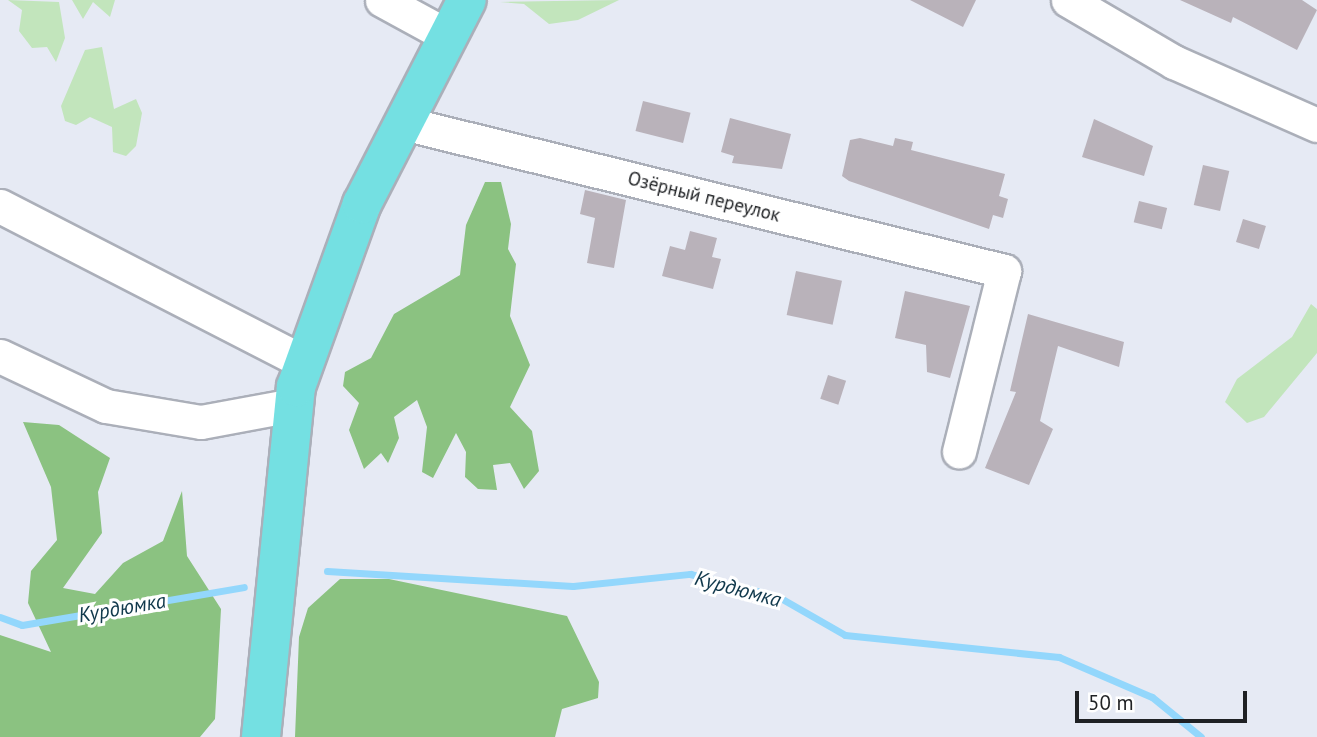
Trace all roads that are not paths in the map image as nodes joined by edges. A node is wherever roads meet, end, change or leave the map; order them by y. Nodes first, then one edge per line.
1 (382, 0) edge
2 (467, 0) edge
3 (1068, 0) edge
4 (449, 36) junction
5 (403, 123) junction
6 (1317, 125) edge
7 (0, 206) edge
8 (0, 356) edge
9 (305, 363) junction
10 (293, 405) junction
11 (959, 451) dead end
12 (261, 737) edge

1 - 4 street
2 - 4 main road
3 - 6 street
4 - 5 main road
5 - 9 main road
5 - 11 street, Озёрный переулок
7 - 9 street
8 - 10 street
9 - 10 main road
10 - 12 main road

